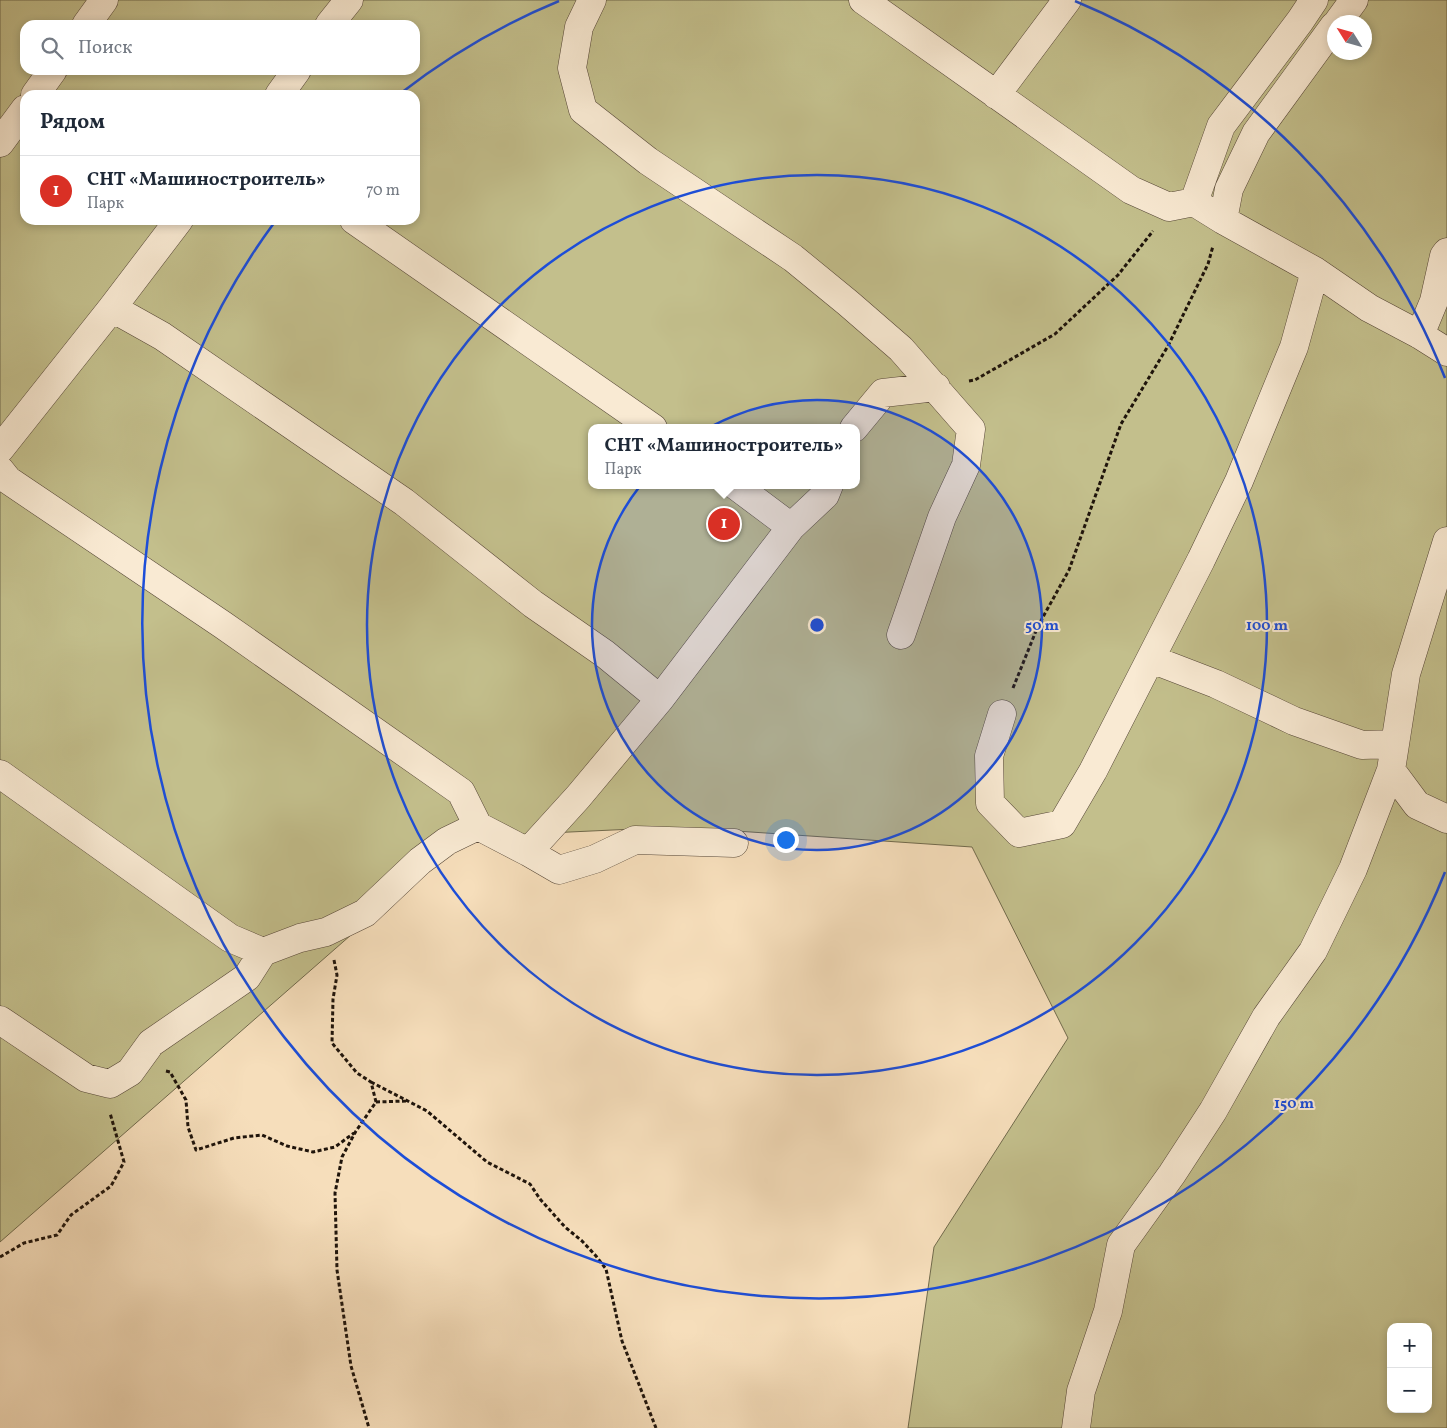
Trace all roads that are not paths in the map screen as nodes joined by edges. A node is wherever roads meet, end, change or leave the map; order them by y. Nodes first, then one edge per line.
1 (104, 0) edge
2 (349, 0) edge
3 (592, 0) edge
4 (863, 0) edge
5 (1067, 0) edge
6 (1314, 0) edge
7 (1354, 0) edge
8 (1343, 15) edge
9 (90, 20) edge
10 (333, 20) edge
11 (1327, 36) edge
12 (49, 75) edge
13 (294, 75) edge
14 (39, 90) edge
15 (283, 90) edge
16 (996, 95) junction
17 (20, 116) edge
18 (0, 143) edge
19 (1194, 202) junction
20 (175, 225) edge
21 (361, 225) edge
22 (1220, 229) junction
23 (1447, 252) edge
24 (1315, 271) junction
25 (112, 308) junction
26 (1420, 334) junction
27 (1447, 352) edge
28 (936, 387) junction
29 (648, 424) edge
30 (857, 424) edge
31 (0, 449) edge
32 (0, 470) edge
33 (740, 489) edge
34 (827, 489) edge
35 (791, 527) junction
36 (1447, 541) edge
37 (901, 635) dead end
38 (1151, 659) junction
39 (660, 699) junction
40 (1002, 714) road end
41 (1393, 757) junction
42 (0, 774) edge
43 (1447, 819) edge
44 (478, 826) junction
45 (734, 843) dead end
46 (528, 852) junction
47 (263, 952) junction
48 (0, 1020) edge
49 (1076, 1428) edge

1 - 9 lane
2 - 10 lane
3 - 28 lane
4 - 16 lane
5 - 16 lane
6 - 19 lane
7 - 8 lane
11 - 22 lane
12 - 14 lane
13 - 15 lane
16 - 19 lane
17 - 18 lane
19 - 22 lane
20 - 25 lane
21 - 29 lane
22 - 24 lane
23 - 26 lane
24 - 26 lane
24 - 38 lane
25 - 31 lane
25 - 39 lane
26 - 27 lane
28 - 30 lane
28 - 37 lane
32 - 44 lane
33 - 35 lane
34 - 35 lane
35 - 39 lane
36 - 41 lane
38 - 40 lane
38 - 41 lane
39 - 46 lane
41 - 43 lane
41 - 49 lane
42 - 47 lane
44 - 46 lane
44 - 47 lane
45 - 46 lane
47 - 48 lane

